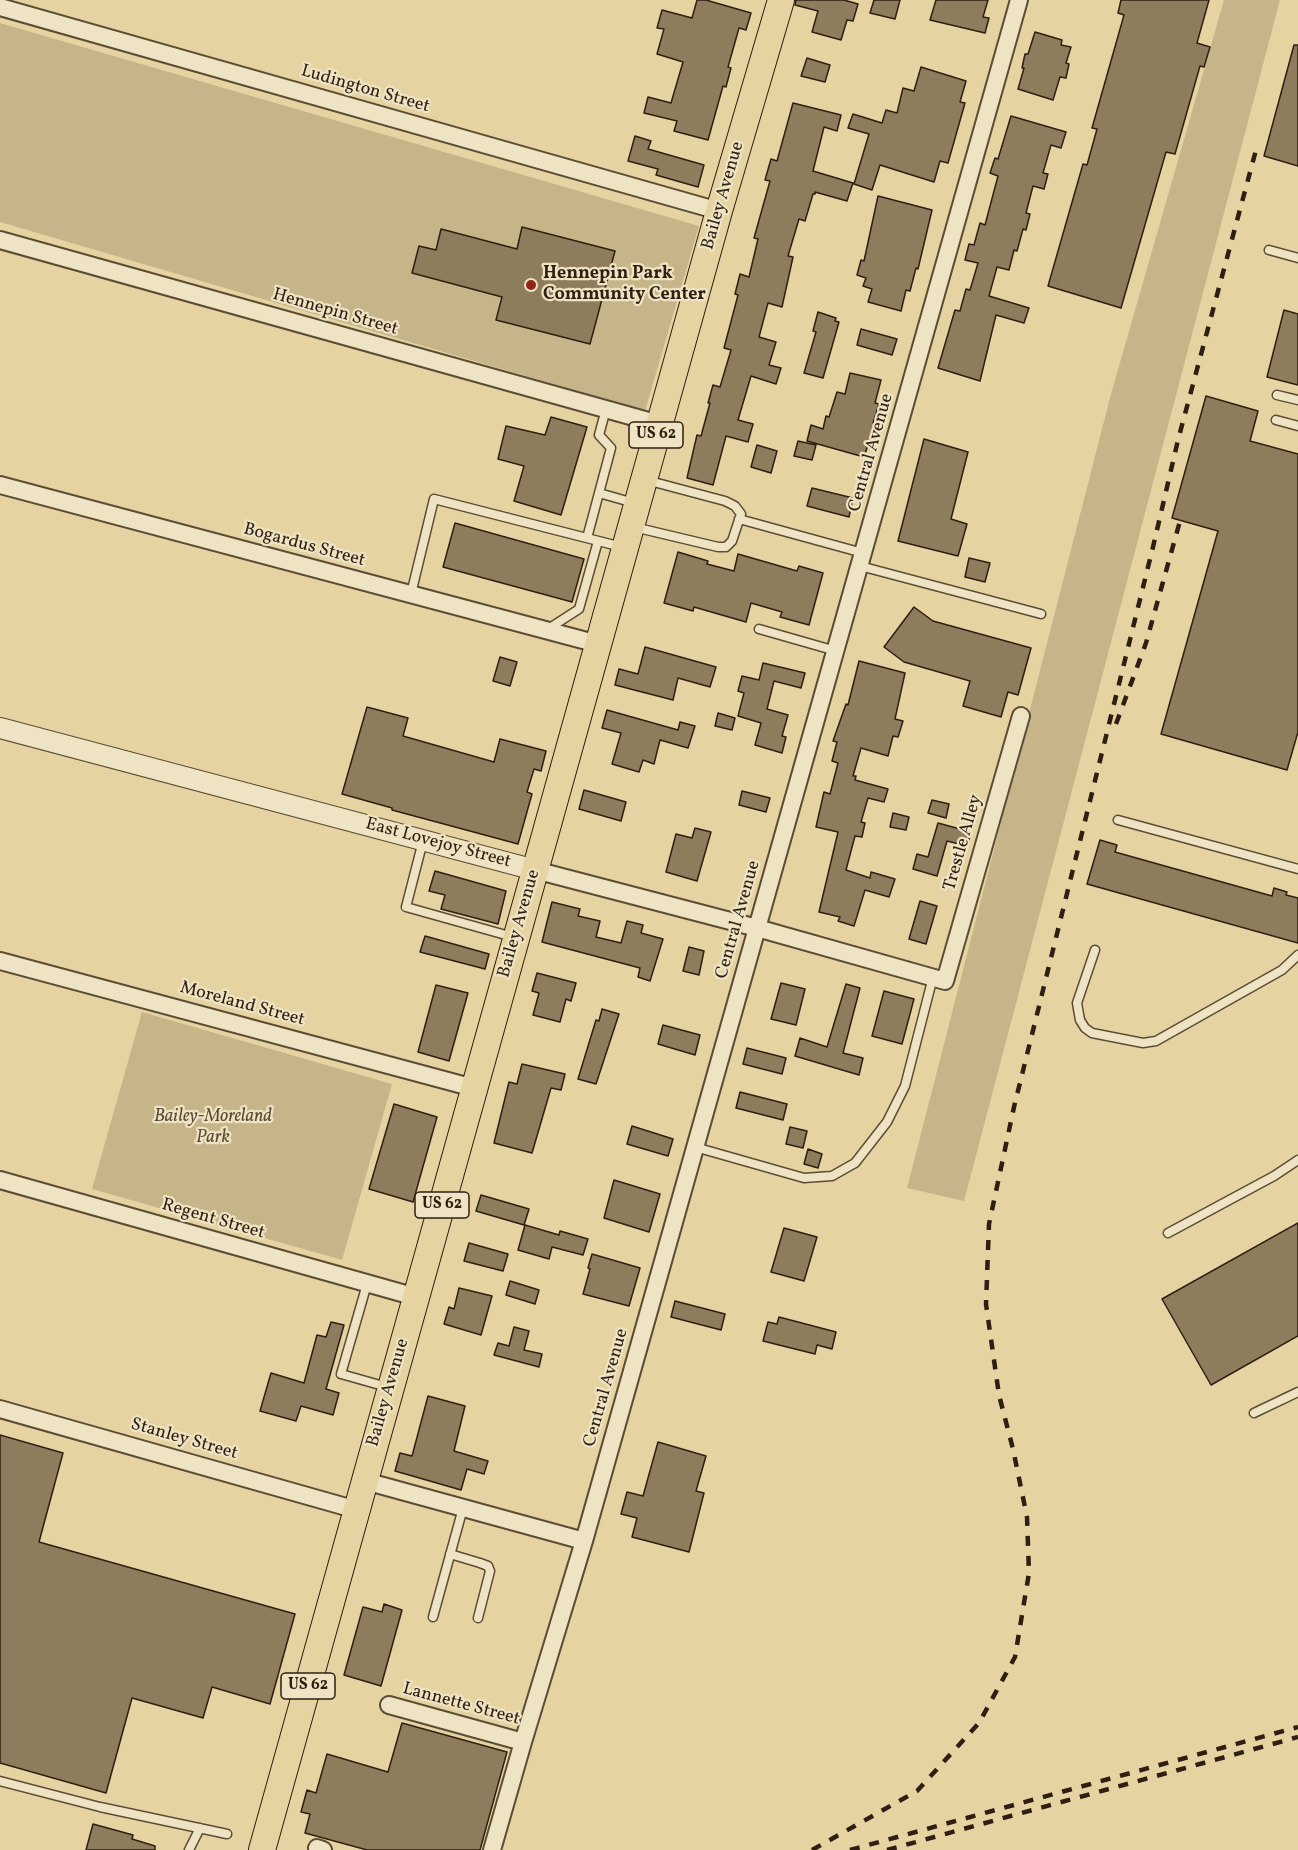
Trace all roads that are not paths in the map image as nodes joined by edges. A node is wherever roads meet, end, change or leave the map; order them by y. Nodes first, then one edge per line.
1 (781, 0) edge
2 (1019, 0) edge
3 (0, 7) edge
4 (719, 211) junction
5 (0, 240) edge
6 (1269, 250) dead end
7 (1298, 258) edge
8 (1277, 395) dead end
9 (1298, 400) edge
10 (606, 410) junction
11 (1276, 420) dead end
12 (659, 424) junction
13 (1298, 426) edge
14 (644, 479) junction
15 (0, 485) edge
16 (599, 493) junction
17 (739, 519) junction
18 (631, 526) junction
19 (587, 538) junction
20 (598, 541) junction
21 (862, 559) junction
22 (411, 594) junction
23 (1041, 614) dead end
24 (759, 629) dead end
25 (548, 630) junction
26 (598, 644) junction
27 (836, 651) junction
28 (1021, 716) dead end
29 (0, 728) edge
30 (1118, 820) dead end
31 (423, 840) junction
32 (1298, 869) edge
33 (535, 870) junction
34 (757, 928) junction
35 (516, 938) junction
36 (1095, 950) dead end
37 (1298, 955) edge
38 (0, 961) edge
39 (939, 979) junction
40 (474, 1088) junction
41 (695, 1147) junction
42 (1298, 1160) edge
43 (0, 1180) edge
44 (1168, 1233) dead end
45 (368, 1284) junction
46 (416, 1298) junction
47 (391, 1388) junction
48 (1298, 1392) edge
49 (0, 1409) edge
50 (1254, 1413) dead end
51 (365, 1481) junction
52 (463, 1508) junction
53 (357, 1510) junction
54 (584, 1541) junction
55 (450, 1554) junction
56 (433, 1617) dead end
57 (478, 1618) dead end
58 (389, 1705) dead end
59 (523, 1742) junction
60 (0, 1781) edge
61 (200, 1828) junction
62 (227, 1834) dead end
63 (265, 1841) edge
64 (189, 1850) edge
65 (492, 1850) edge

1 - 4 main road, Bailey Avenue / US 62
2 - 21 street, Central Avenue
3 - 4 street, Ludington Street
4 - 12 main road, Bailey Avenue / US 62
5 - 10 street, Hennepin Street
6 - 7 lane
8 - 9 lane
10 - 12 street, Hennepin Street
10 - 16 lane
11 - 13 lane
12 - 14 main road, Bailey Avenue / US 62
14 - 17 lane
14 - 18 main road, Bailey Avenue / US 62
15 - 22 street, Bogardus Street
16 - 18 lane
16 - 19 lane
17 - 18 lane
17 - 21 lane
18 - 20 lane
18 - 26 main road, Bailey Avenue / US 62
19 - 20 lane
19 - 22 lane
20 - 25 lane
21 - 23 lane
21 - 27 street, Central Avenue
22 - 25 street, Bogardus Street
24 - 27 lane
25 - 26 street, Bogardus Street
26 - 33 main road, Bailey Avenue / US 62
27 - 34 street, Central Avenue
28 - 39 street, Trestle Alley
29 - 31 street, East Lovejoy Street
30 - 32 lane
31 - 33 street, East Lovejoy Street
31 - 35 lane
33 - 34 street, East Lovejoy Street
33 - 35 main road, Bailey Avenue / US 62
34 - 39 street, East Lovejoy Street
34 - 41 street, Central Avenue
35 - 40 main road, Bailey Avenue / US 62
36 - 37 lane
38 - 40 street, Moreland Street
39 - 41 lane, Trestle Alley
40 - 46 main road, Bailey Avenue / US 62
41 - 54 street, Central Avenue
42 - 44 lane
43 - 45 street, Regent Street
45 - 46 street, Regent Street
45 - 47 lane
46 - 47 main road, Bailey Avenue / US 62
47 - 51 main road, Bailey Avenue / US 62
48 - 50 lane
49 - 53 street, Stanley Street
51 - 52 street
51 - 53 main road, Bailey Avenue / US 62
52 - 54 street
52 - 55 lane
53 - 63 main road, Bailey Avenue / US 62
54 - 59 street, Central Avenue
55 - 56 lane
55 - 57 lane
58 - 59 street, Lannette Street
59 - 65 street, Central Avenue
60 - 61 lane
61 - 62 lane
61 - 64 lane

